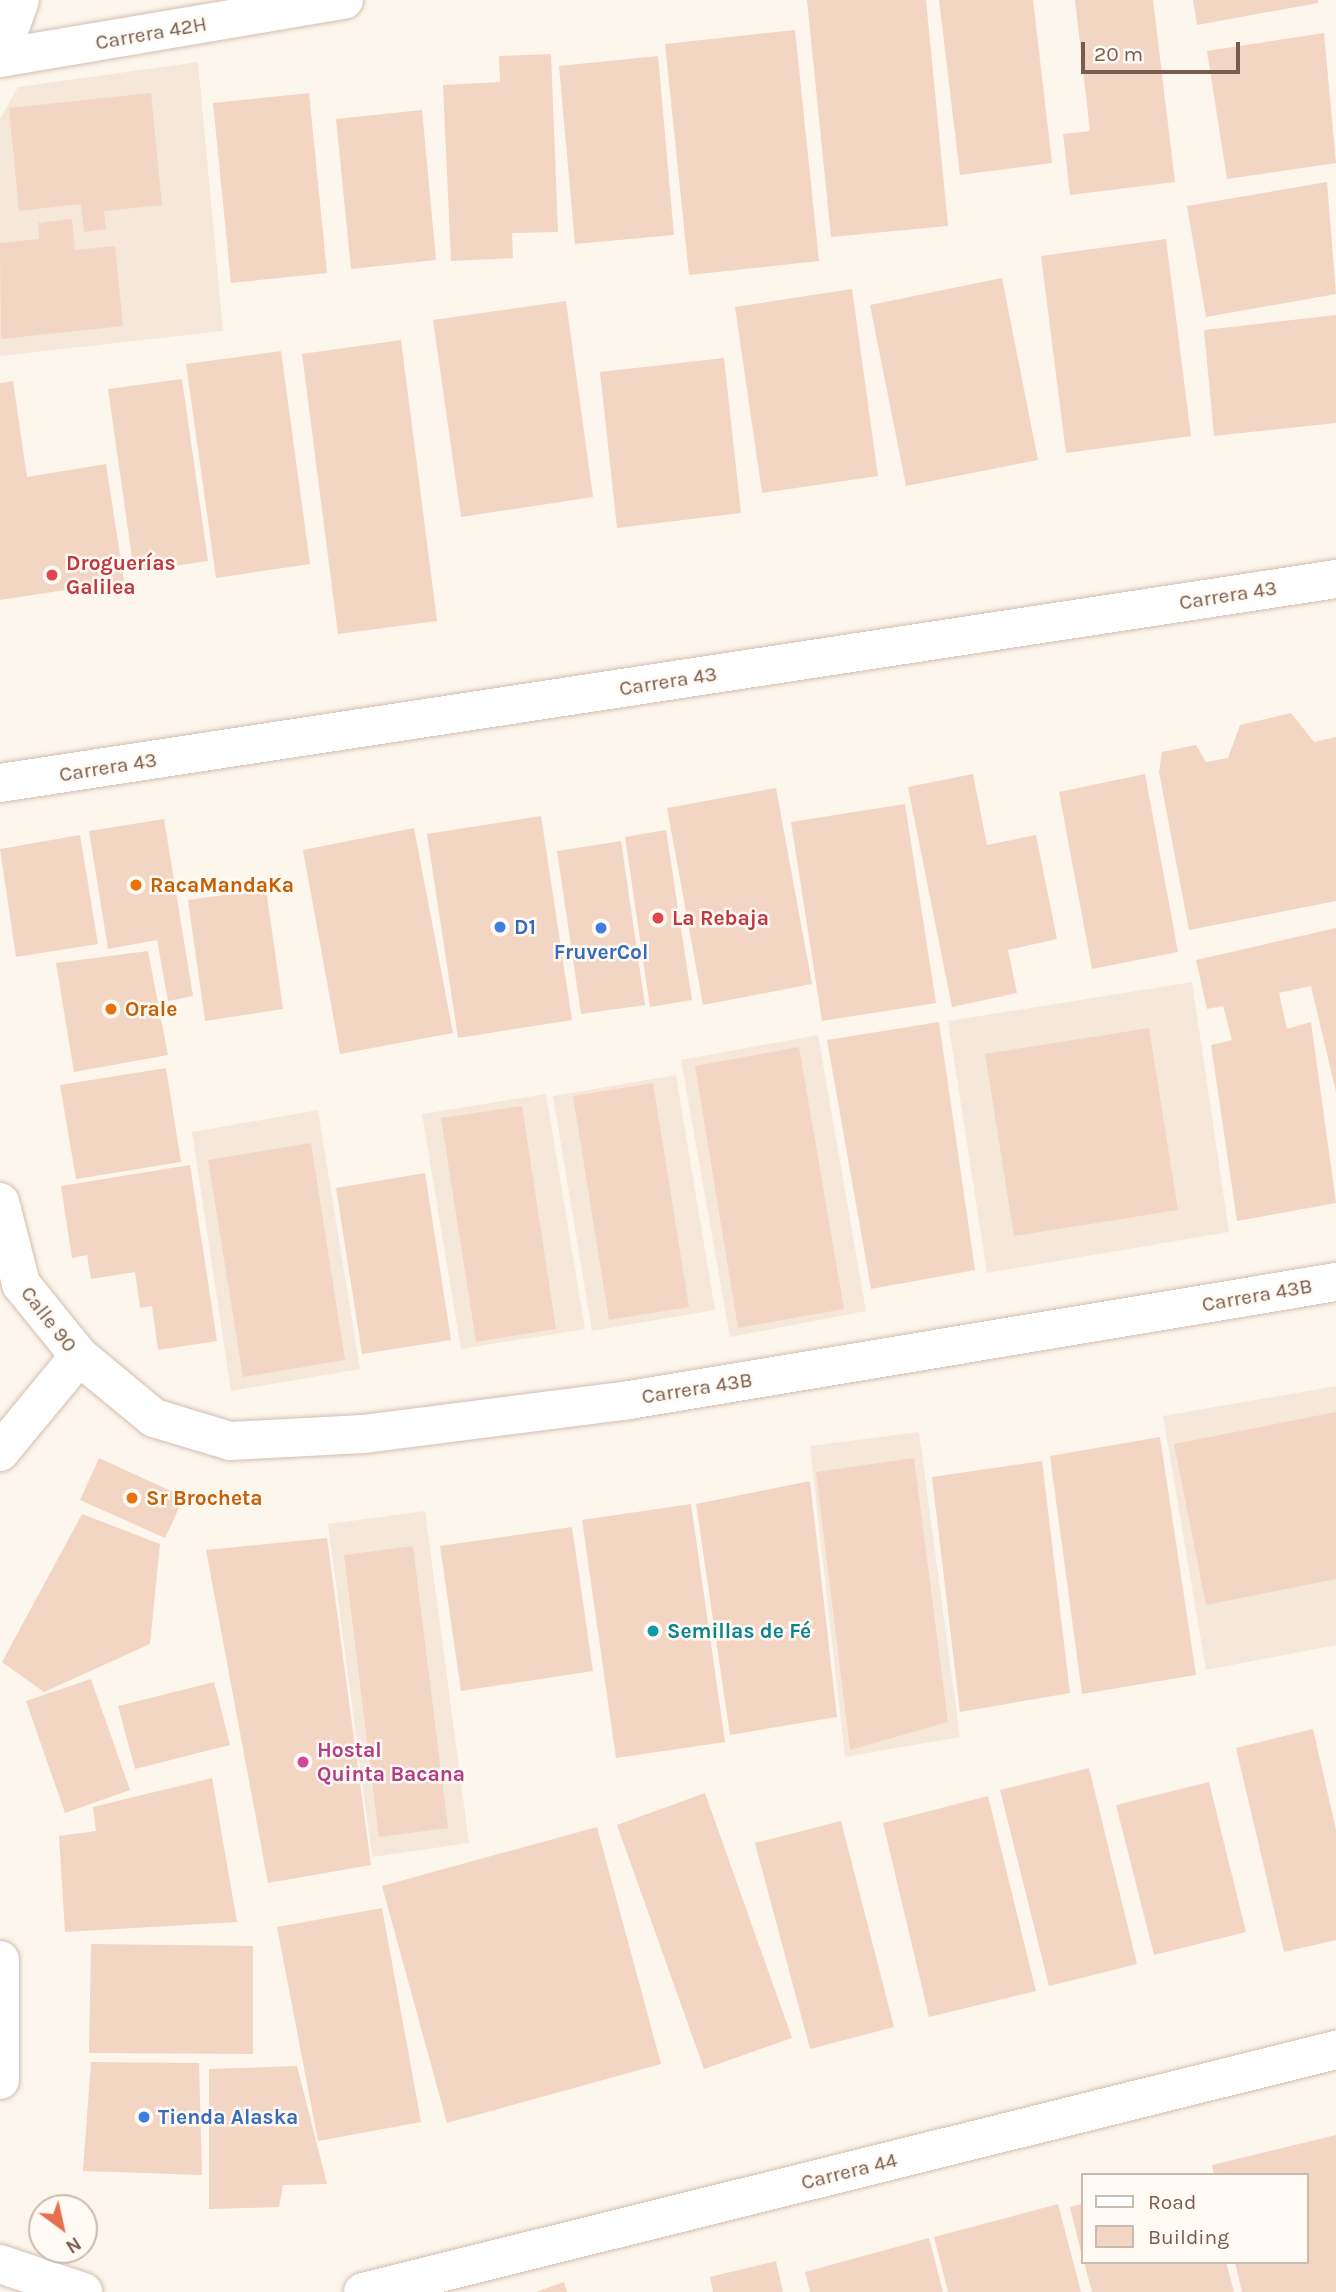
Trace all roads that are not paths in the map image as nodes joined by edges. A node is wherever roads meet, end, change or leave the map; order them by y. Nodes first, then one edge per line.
1 (20, 0) edge
2 (344, 0) edge
3 (0, 57) edge
4 (1336, 579) edge
5 (0, 783) edge
6 (0, 1202) edge
7 (1336, 1282) edge
8 (79, 1356) junction
9 (0, 1451) edge
10 (0, 1960) edge
11 (1336, 2050) edge
12 (0, 2080) edge
13 (0, 2264) edge
14 (83, 2292) edge
15 (363, 2292) edge

1 - 3 street
2 - 3 street, Carrera 42H
4 - 5 street, Carrera 43
6 - 8 street, Calle 90
7 - 8 street, Carrera 43B
8 - 9 street, Calle 90
10 - 12 street
11 - 15 street, Carrera 44
13 - 14 street

